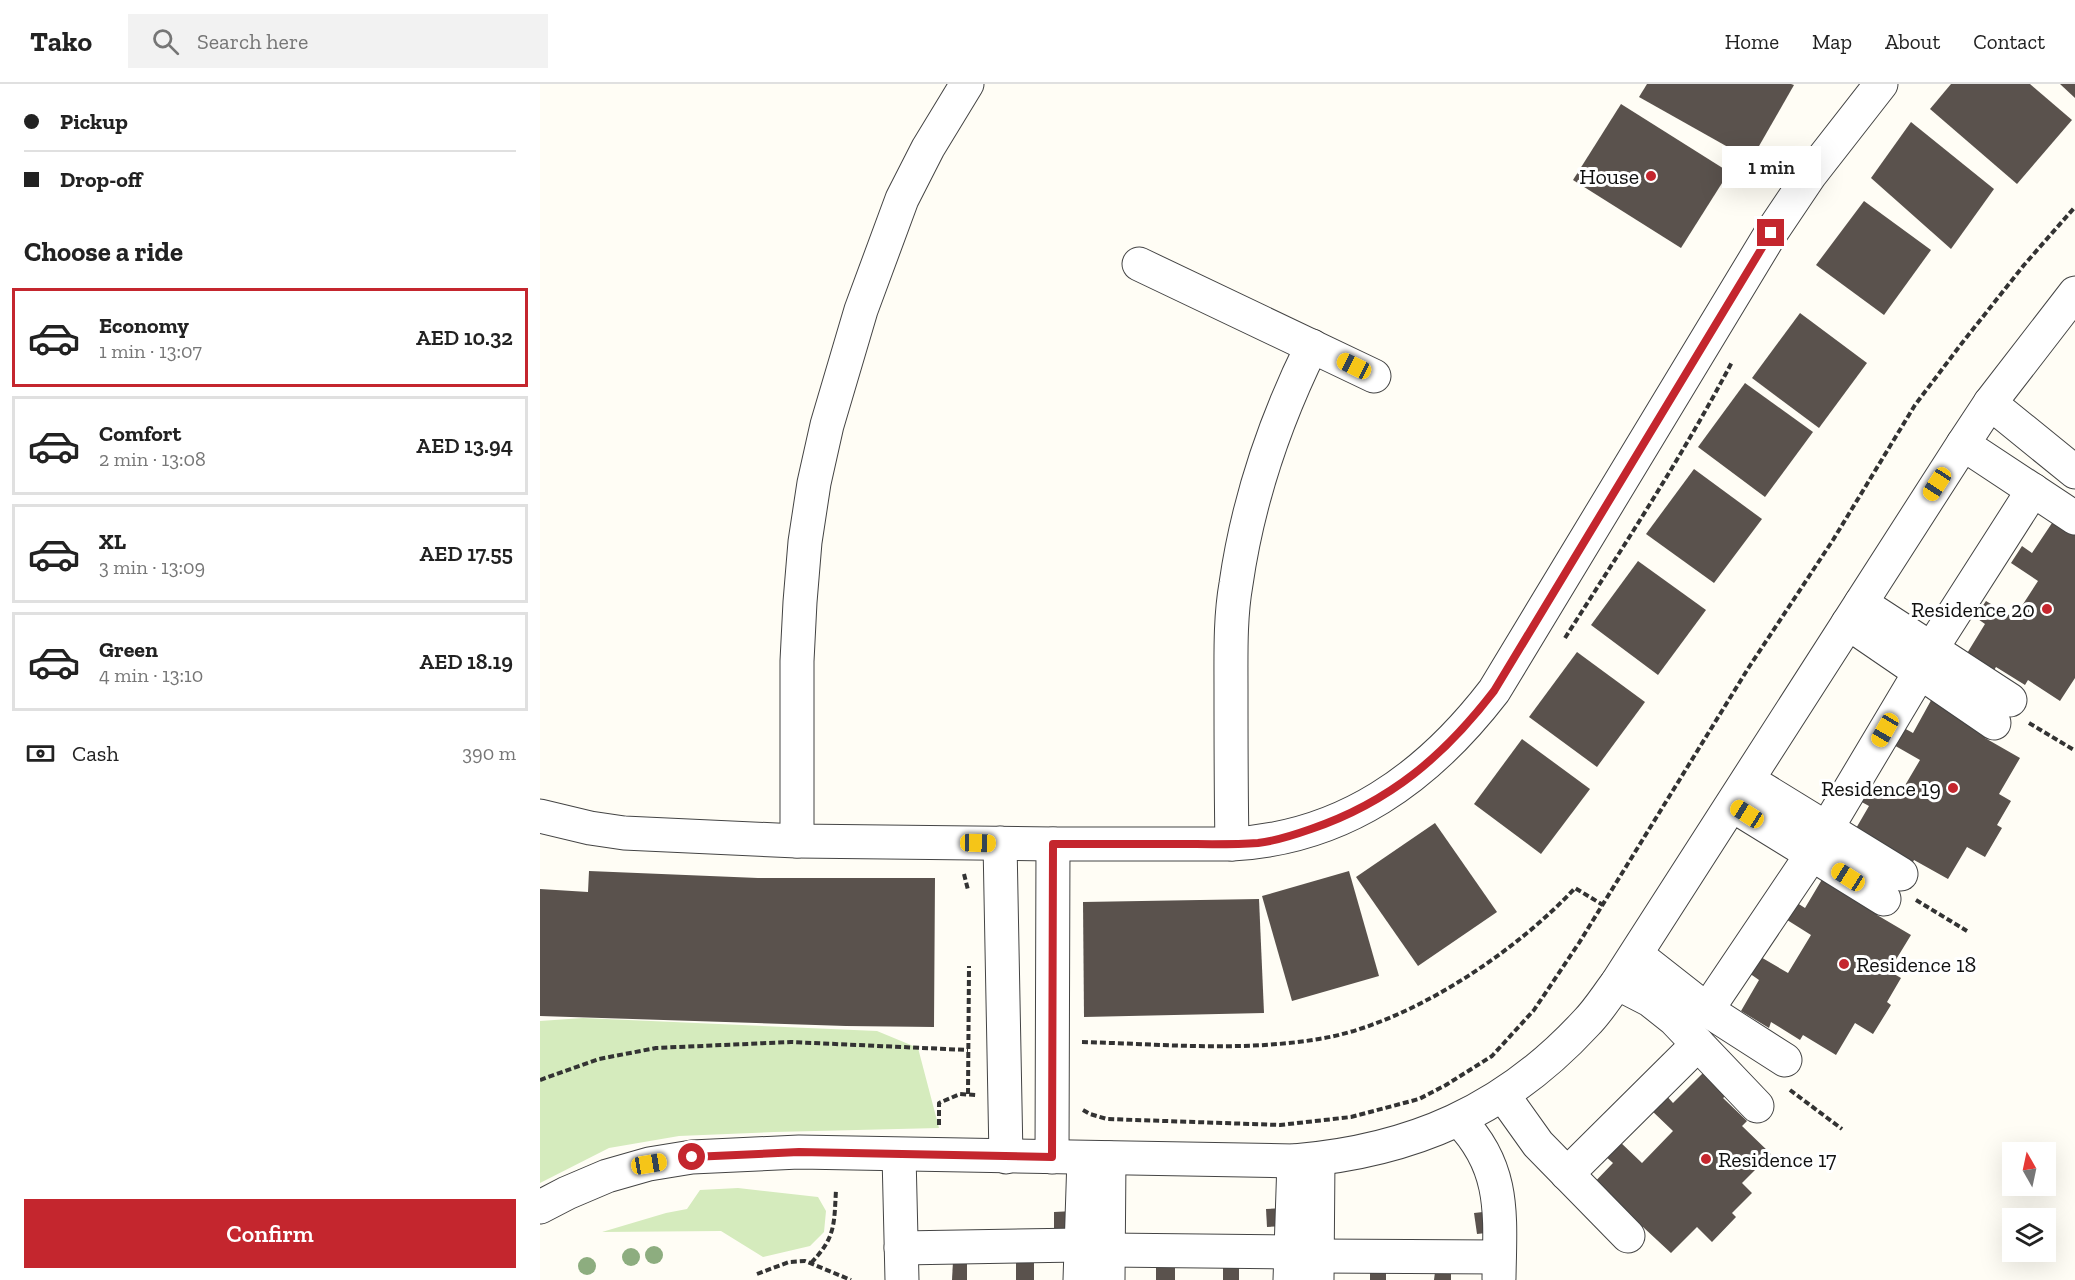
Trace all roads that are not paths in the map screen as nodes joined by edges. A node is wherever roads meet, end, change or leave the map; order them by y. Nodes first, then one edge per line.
1 (967, 84) edge
2 (1881, 84) edge
3 (1139, 264) dead end
4 (2075, 293) edge
5 (1312, 346) junction
6 (1374, 376) dead end
7 (1990, 403) junction
8 (1963, 444) junction
9 (2070, 456) edge
10 (2033, 490) junction
11 (2075, 518) edge
12 (1855, 613) junction
13 (1926, 660) junction
14 (2002, 711) dead end
15 (1740, 792) junction
16 (540, 816) edge
17 (797, 841) junction
18 (1819, 841) junction
19 (1000, 843) junction
20 (1053, 844) junction
21 (1232, 844) junction
22 (1892, 887) dead end
23 (1637, 955) junction
24 (1617, 983) junction
25 (1053, 991) junction
26 (1003, 992) junction
27 (1707, 1010) junction
28 (1698, 1044) junction
29 (1785, 1060) dead end
30 (1503, 1095) junction
31 (1757, 1106) dead end
32 (1458, 1120) junction
33 (899, 1155) junction
34 (1006, 1157) junction
35 (1052, 1157) junction
36 (1096, 1158) junction
37 (1306, 1160) junction
38 (1567, 1174) junction
39 (540, 1207) edge
40 (1628, 1236) dead end
41 (901, 1248) junction
42 (1099, 1258) edge
43 (1304, 1267) edge
44 (1499, 1269) edge
45 (902, 1280) edge
46 (1080, 1280) edge

1 - 17 street
2 - 21 street
3 - 5 street
4 - 7 street
5 - 6 street
5 - 21 street
7 - 8 street
7 - 9 street
8 - 10 street
8 - 12 street
10 - 11 street
10 - 13 street
12 - 13 street
12 - 15 street
13 - 14 street
13 - 18 street
15 - 18 street
15 - 23 street
16 - 17 street
17 - 19 street
18 - 22 street
18 - 27 street
19 - 20 street
19 - 26 street
20 - 21 street
20 - 25 street
23 - 24 street
23 - 27 street
24 - 28 street
24 - 30 street
25 - 26 street
25 - 35 street
26 - 34 street
27 - 29 street
28 - 31 street
28 - 38 street
30 - 32 street
30 - 38 street
32 - 37 street
32 - 44 street
33 - 34 street
33 - 39 street
33 - 41 street
34 - 35 street
35 - 36 street
36 - 37 street
36 - 42 street
37 - 43 street
38 - 40 street
41 - 42 street
41 - 45 street
42 - 43 street
42 - 46 street
43 - 44 street

